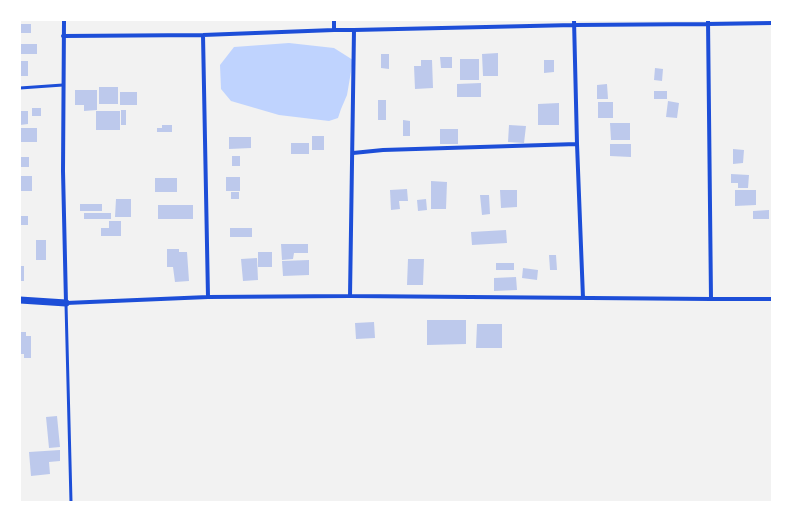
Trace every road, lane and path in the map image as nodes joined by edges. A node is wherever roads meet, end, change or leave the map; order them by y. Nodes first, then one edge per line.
1 (64, 20) edge
2 (334, 20) edge
3 (574, 22) edge
4 (708, 22) edge
5 (772, 23) edge
6 (334, 30) junction
7 (354, 30) junction
8 (203, 35) junction
9 (64, 36) junction
10 (63, 85) junction
11 (20, 88) edge
12 (577, 144) junction
13 (353, 153) junction
14 (208, 296) junction
15 (350, 296) junction
16 (583, 298) junction
17 (711, 299) junction
18 (772, 299) edge
19 (20, 300) edge
20 (66, 303) junction
21 (71, 502) edge

1 - 9 street
2 - 6 street
3 - 4 street
3 - 7 street
3 - 12 street
4 - 5 street
4 - 17 street
6 - 7 street
6 - 8 street
7 - 13 street
8 - 9 street
8 - 14 street
9 - 10 street
10 - 11 lane
10 - 20 street
12 - 13 street
12 - 16 street
13 - 15 street
14 - 15 street
14 - 20 street
15 - 16 street
16 - 17 street
17 - 18 street
19 - 20 street
20 - 21 lane

